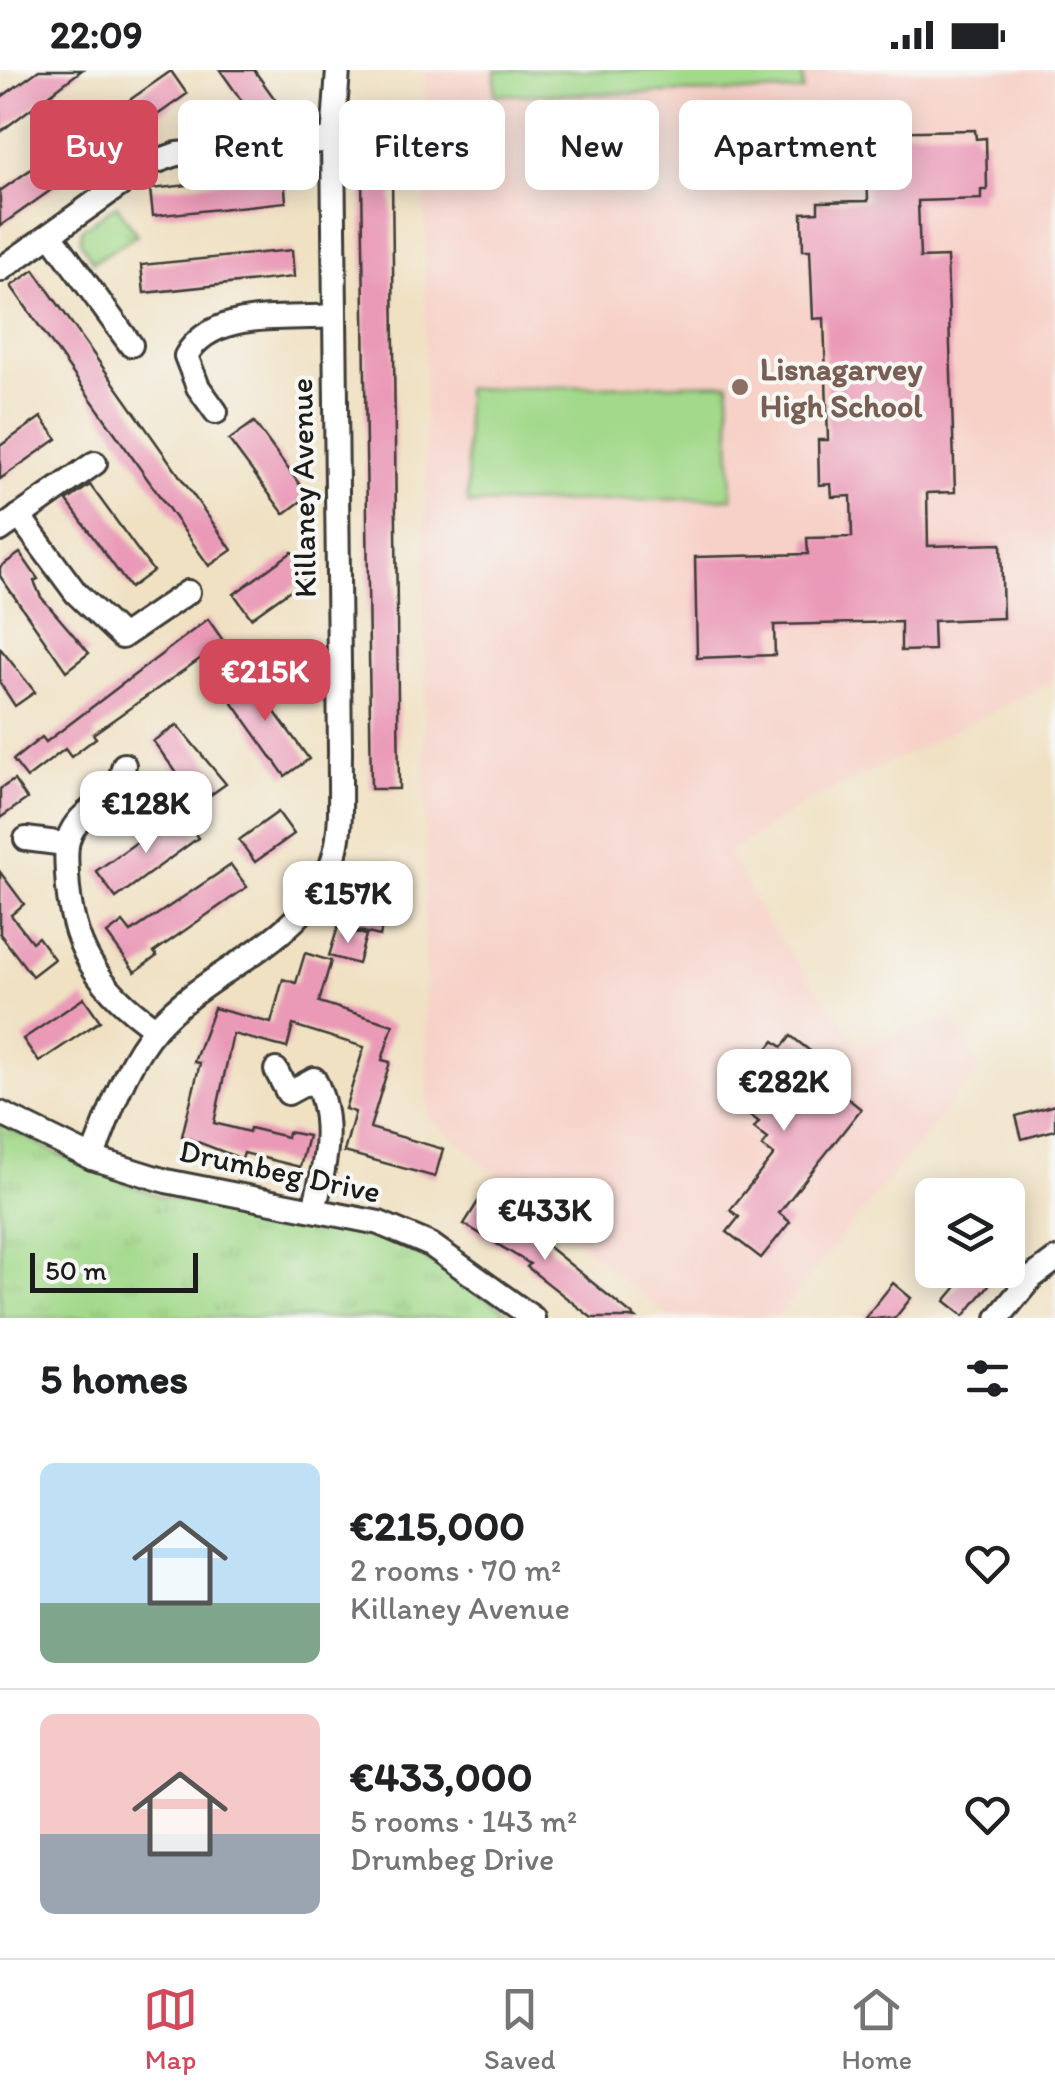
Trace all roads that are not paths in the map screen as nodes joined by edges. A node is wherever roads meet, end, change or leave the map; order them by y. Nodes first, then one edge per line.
1 (338, 70) edge
2 (333, 140) junction
3 (51, 235) junction
4 (0, 270) edge
5 (333, 316) junction
6 (132, 345) dead end
7 (216, 412) dead end
8 (95, 463) dead end
9 (20, 516) junction
10 (0, 530) edge
11 (188, 592) dead end
12 (124, 765) dead end
13 (118, 790) junction
14 (162, 804) dead end
15 (26, 839) dead end
16 (65, 844) junction
17 (156, 1028) junction
18 (276, 1070) dead end
19 (0, 1113) edge
20 (92, 1158) junction
21 (314, 1209) junction
22 (1055, 1260) edge
23 (532, 1318) edge
24 (998, 1318) edge

1 - 2 street, Killaney Avenue
2 - 3 street
2 - 5 street, Killaney Avenue
3 - 4 street
3 - 6 street
5 - 7 street
5 - 17 street, Killaney Avenue
8 - 9 street
9 - 10 street
9 - 11 street
12 - 13 street
13 - 14 street
13 - 16 street
15 - 16 street
16 - 17 street
17 - 20 street, Killaney Avenue
18 - 21 street
19 - 20 street, Drumbeg Drive
20 - 21 street, Drumbeg Drive
21 - 23 street, Drumbeg Drive
22 - 24 street

